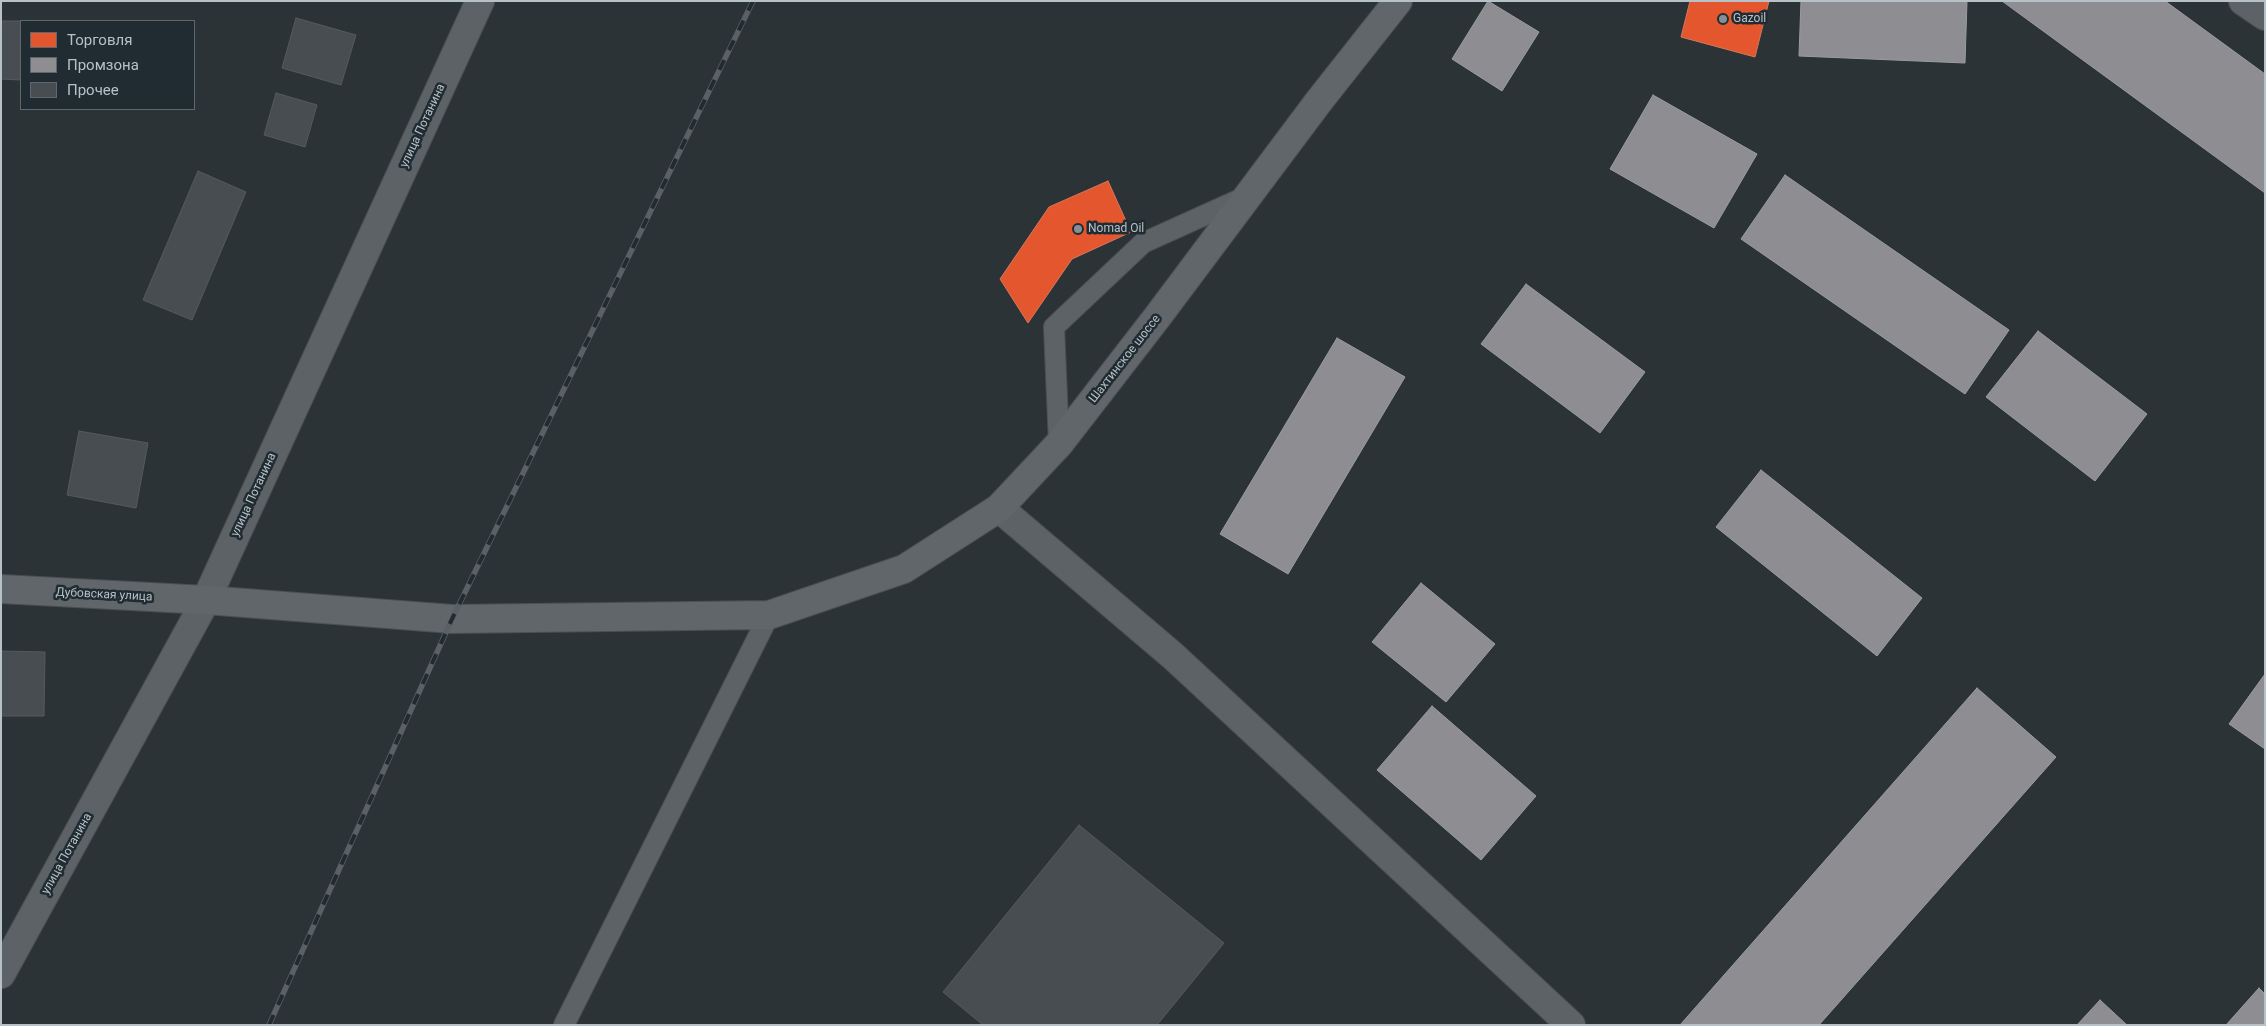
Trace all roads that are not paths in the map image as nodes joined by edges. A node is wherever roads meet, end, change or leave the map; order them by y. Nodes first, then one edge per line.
1 (480, 1) edge
2 (1398, 1) edge
3 (2243, 1) edge
4 (2265, 16) edge
5 (1248, 195) junction
6 (1059, 444) junction
7 (999, 508) junction
8 (1, 589) edge
9 (206, 600) junction
10 (769, 615) junction
11 (1, 974) edge
12 (564, 1025) edge
13 (1571, 1025) edge

1 - 9 street, улица Потанина
2 - 5 main road, Шахтинское шоссе
3 - 4 street
5 - 6 main road, Шахтинское шоссе
5 - 6 lane
6 - 7 main road, Шахтинское шоссе
7 - 10 main road, Шахтинское шоссе
7 - 13 street
8 - 9 main road, Дубовская улица
9 - 10 main road, Дубовская улица
9 - 11 street, улица Потанина
10 - 12 lane

